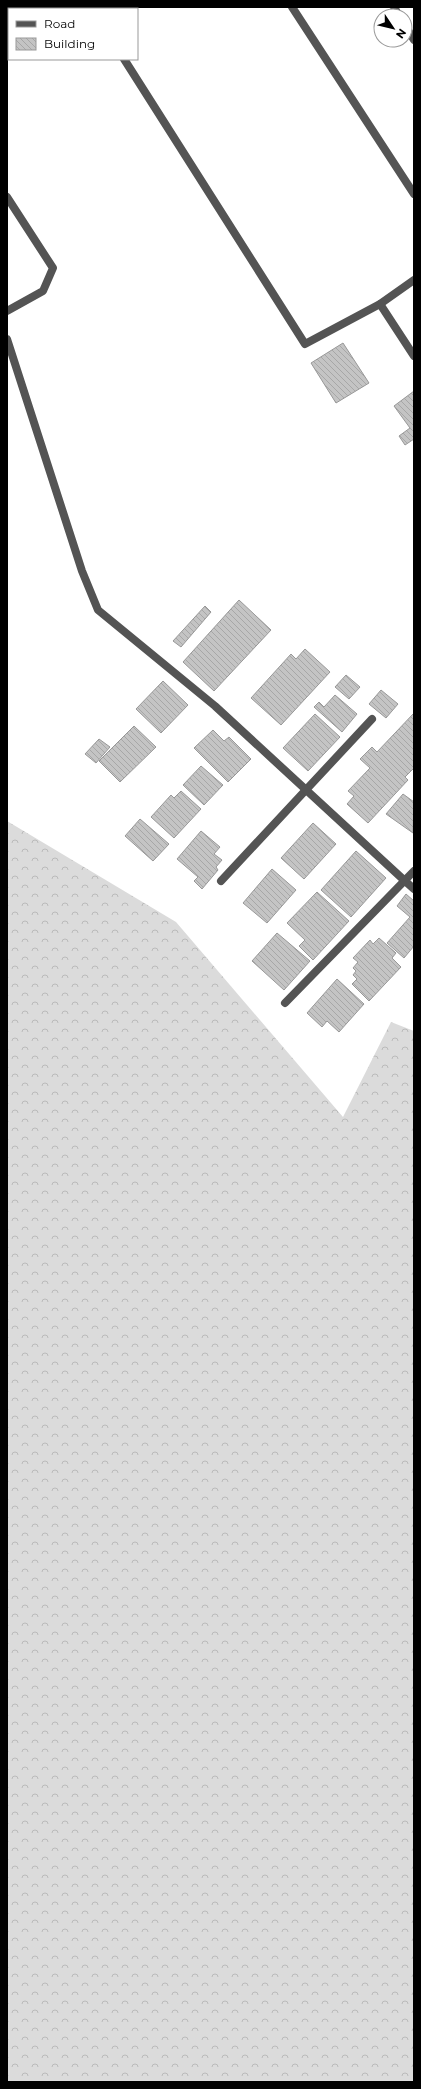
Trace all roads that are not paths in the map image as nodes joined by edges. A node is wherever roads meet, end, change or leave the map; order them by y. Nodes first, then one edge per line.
1 (292, 7) edge
2 (125, 60) edge
3 (414, 194) edge
4 (7, 197) edge
5 (414, 280) edge
6 (380, 304) junction
7 (7, 311) edge
8 (7, 339) edge
9 (414, 356) edge
10 (372, 719) dead end
11 (307, 790) junction
12 (414, 871) edge
13 (221, 880) dead end
14 (405, 881) junction
15 (414, 889) edge
16 (285, 1003) dead end

1 - 3 street
2 - 6 street
4 - 7 street
5 - 6 street
6 - 9 street
8 - 11 street
10 - 11 street
11 - 13 street
11 - 14 street
12 - 14 street
14 - 15 street
14 - 16 street

